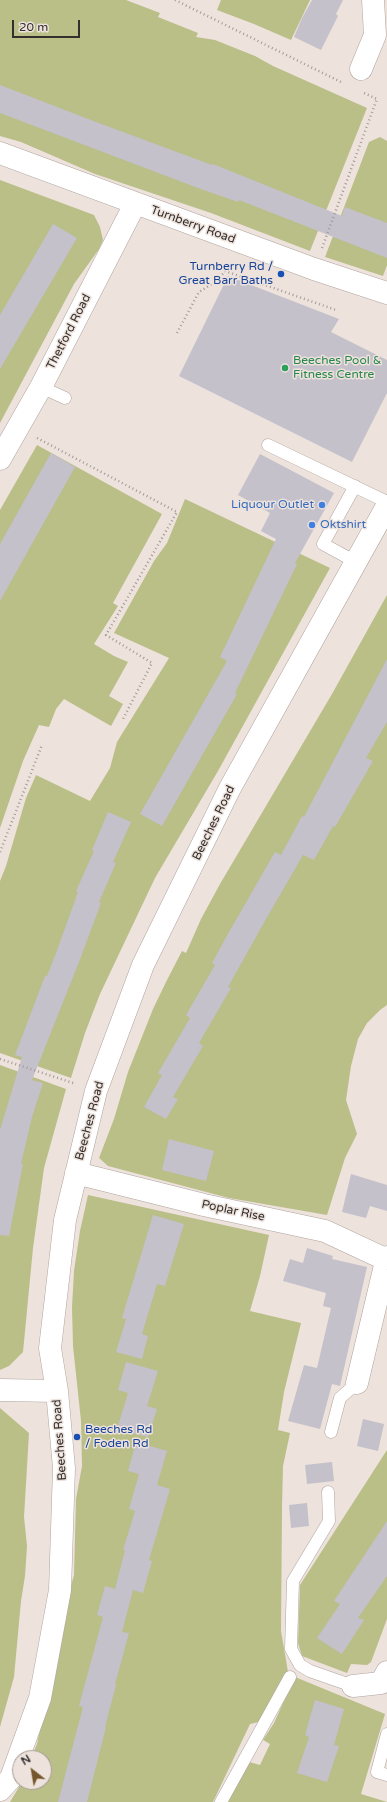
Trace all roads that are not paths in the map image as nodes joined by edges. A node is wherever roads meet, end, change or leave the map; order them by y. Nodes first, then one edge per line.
1 (373, 0) edge
2 (355, 81) road end
3 (0, 153) edge
4 (135, 204) junction
5 (387, 294) edge
6 (41, 387) junction
7 (64, 398) dead end
8 (268, 445) dead end
9 (0, 459) edge
10 (354, 486) junction
11 (387, 502) edge
12 (387, 506) edge
13 (356, 562) junction
14 (76, 1173) junction
15 (386, 1258) edge
16 (357, 1383) joint
17 (0, 1390) edge
18 (57, 1390) junction
19 (331, 1432) dead end
20 (328, 1492) dead end
21 (290, 1678) dead end
22 (385, 1681) edge
23 (353, 1686) joint
24 (387, 1734) edge
25 (387, 1775) edge
26 (0, 1790) edge
27 (221, 1802) edge

1 - 2 street
3 - 4 street, Turnberry Road
4 - 5 street, Turnberry Road
4 - 6 street, Thetford Road
6 - 7 lane
6 - 9 street, Thetford Road
8 - 10 lane
10 - 11 lane
10 - 13 lane
12 - 13 street, Beeches Road
13 - 14 street, Beeches Road
14 - 15 street, Poplar Rise
14 - 18 street, Beeches Road
15 - 16 street, Poplar Rise
16 - 19 lane, Poplar Rise
17 - 18 street
18 - 26 street, Beeches Road
20 - 23 lane
21 - 27 lane
22 - 23 street
24 - 25 lane

